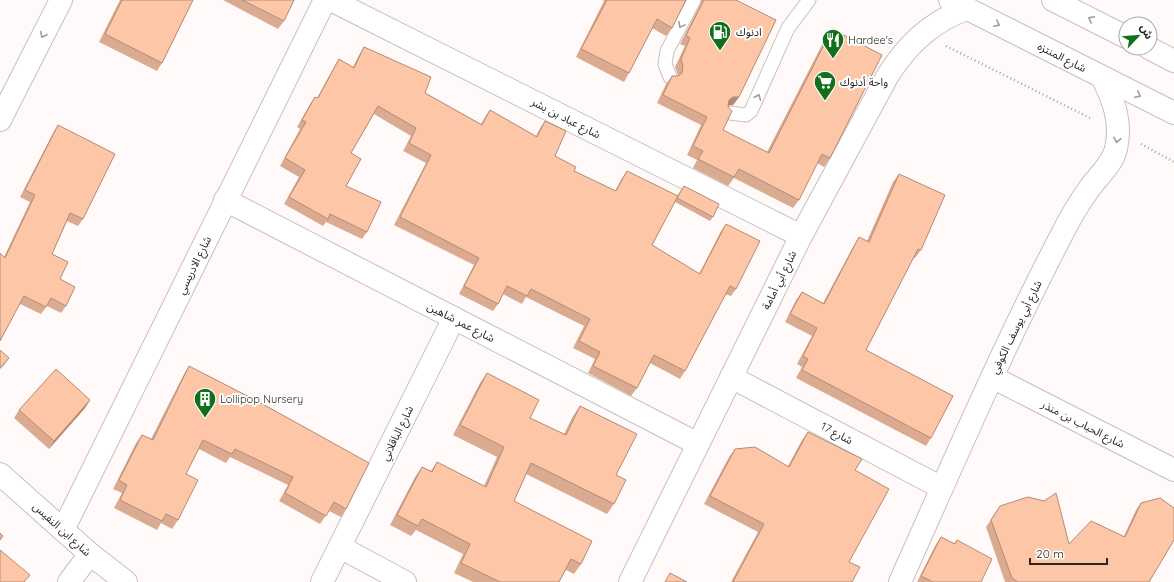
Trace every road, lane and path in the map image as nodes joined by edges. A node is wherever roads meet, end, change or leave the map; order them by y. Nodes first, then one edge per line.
1 (60, 0) edge
2 (325, 0) edge
3 (331, 0) edge
4 (694, 0) edge
5 (792, 0) edge
6 (808, 0) edge
7 (1053, 0) edge
8 (959, 5) edge
9 (1118, 33) edge
10 (923, 34) junction
11 (1158, 53) edge
12 (1174, 61) edge
13 (670, 77) edge
14 (1102, 77) junction
15 (730, 113) edge
16 (1174, 113) edge
17 (0, 120) edge
18 (1119, 133) junction
19 (1174, 162) edge
20 (225, 200) junction
21 (801, 236) junction
22 (454, 318) junction
23 (731, 377) junction
24 (992, 377) junction
25 (698, 444) junction
26 (1174, 470) edge
27 (0, 474) edge
28 (942, 488) junction
29 (63, 530) junction
30 (340, 547) junction
31 (90, 554) junction
32 (69, 582) edge
33 (126, 582) edge
34 (322, 582) edge
35 (405, 582) edge
36 (630, 582) edge
37 (900, 582) edge

1 -> 17 street
2 - 20 street, شارع الادريسي
3 - 21 street, شارع عباد بن بشر
4 -> 13 lane
5 - 6 lane
15 -> 6 lane
9 -> 7 street
8 - 10 street, شارع أبي أمامة
8 -> 14 street, شارع المنتزه
10 - 18 path
10 - 21 street, شارع أبي أمامة
11 - 12 street
14 -> 16 street, شارع المنتزه
14 - 18 street, شارع أبي يوسف الكوفي
18 - 19 path
18 -> 24 street, شارع أبي يوسف الكوفي
20 - 22 street, شارع عمر شاهين
20 - 29 street, شارع الادريسي
21 - 23 street, شارع أبي أمامة
22 - 25 street, شارع عمر شاهين
22 - 30 street, شارع الباقلاني
23 - 25 street, شارع أبي أمامة
23 - 28 street, شارع 17
24 - 26 street, شارع الحباب بن منذر
24 - 28 street, شارع أبي يوسف الكوفي
25 - 36 street, شارع أبي أمامة
27 - 29 street, شارع ابن النفيس
28 - 37 street, شارع أبي يوسف الكوفي
29 - 31 street, شارع ابن النفيس
30 - 34 street, شارع الباقلاني
30 - 35 street
31 - 32 street
31 - 33 street, شارع ابن النفيس

